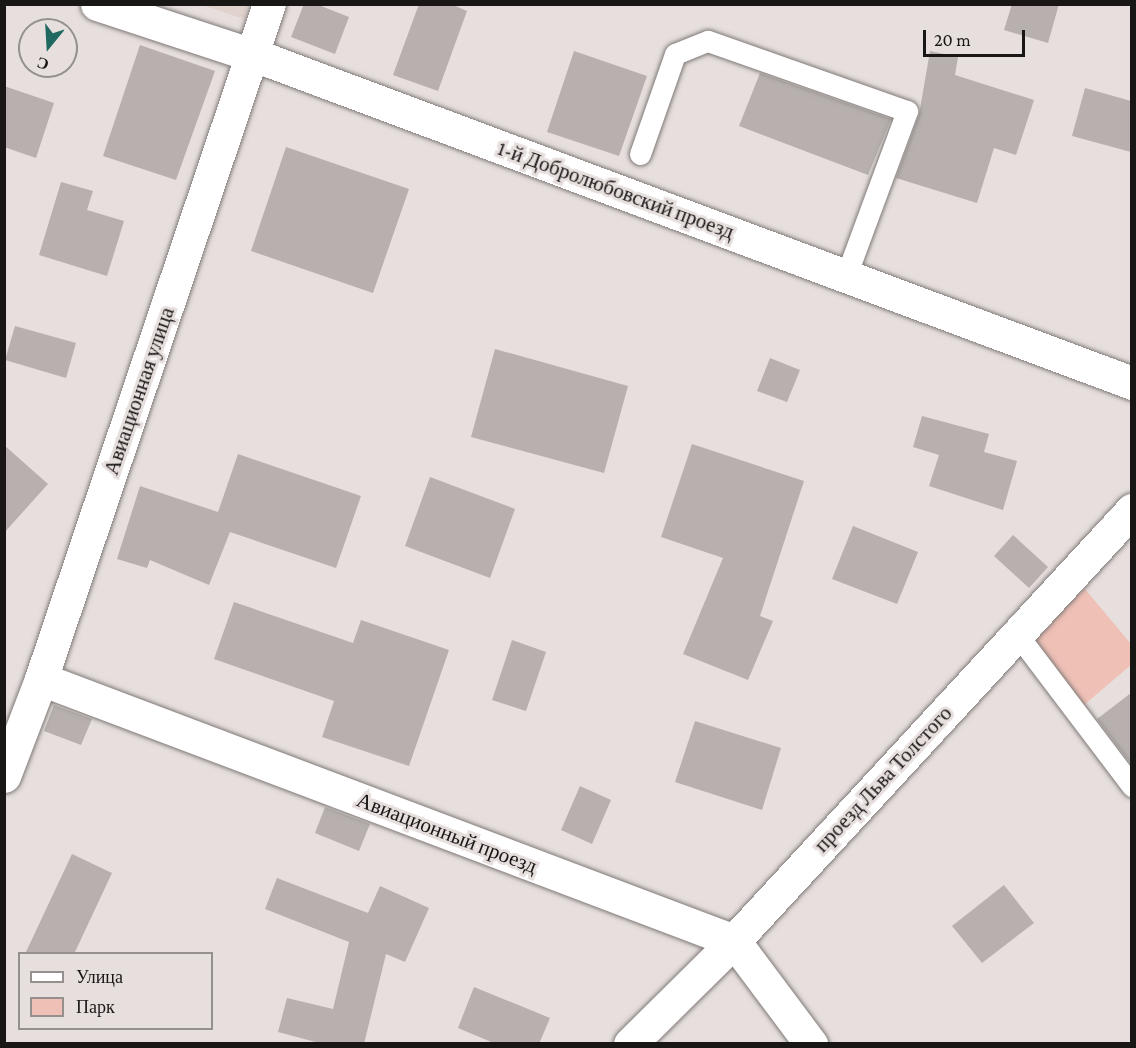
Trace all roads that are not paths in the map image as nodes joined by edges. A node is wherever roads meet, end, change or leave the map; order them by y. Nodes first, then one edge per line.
1 (97, 4) edge
2 (269, 4) edge
3 (253, 55) junction
4 (640, 154) dead end
5 (846, 276) junction
6 (1131, 383) edge
7 (1131, 510) edge
8 (1017, 634) junction
9 (41, 680) junction
10 (4, 776) edge
11 (1131, 786) edge
12 (734, 941) junction
13 (630, 1044) edge
14 (811, 1044) edge

1 - 3 street, 1-й Добролюбовский проезд
2 - 3 street, Авиационная улица
3 - 5 street, 1-й Добролюбовский проезд
3 - 9 street, Авиационная улица
4 - 5 lane
5 - 6 street, 1-й Добролюбовский проезд
7 - 8 street, проезд Льва Толстого
8 - 11 lane
8 - 12 street, проезд Льва Толстого
9 - 10 street, Авиационная улица
9 - 12 street, Авиационный проезд
12 - 13 street, проезд Льва Толстого
12 - 14 street

